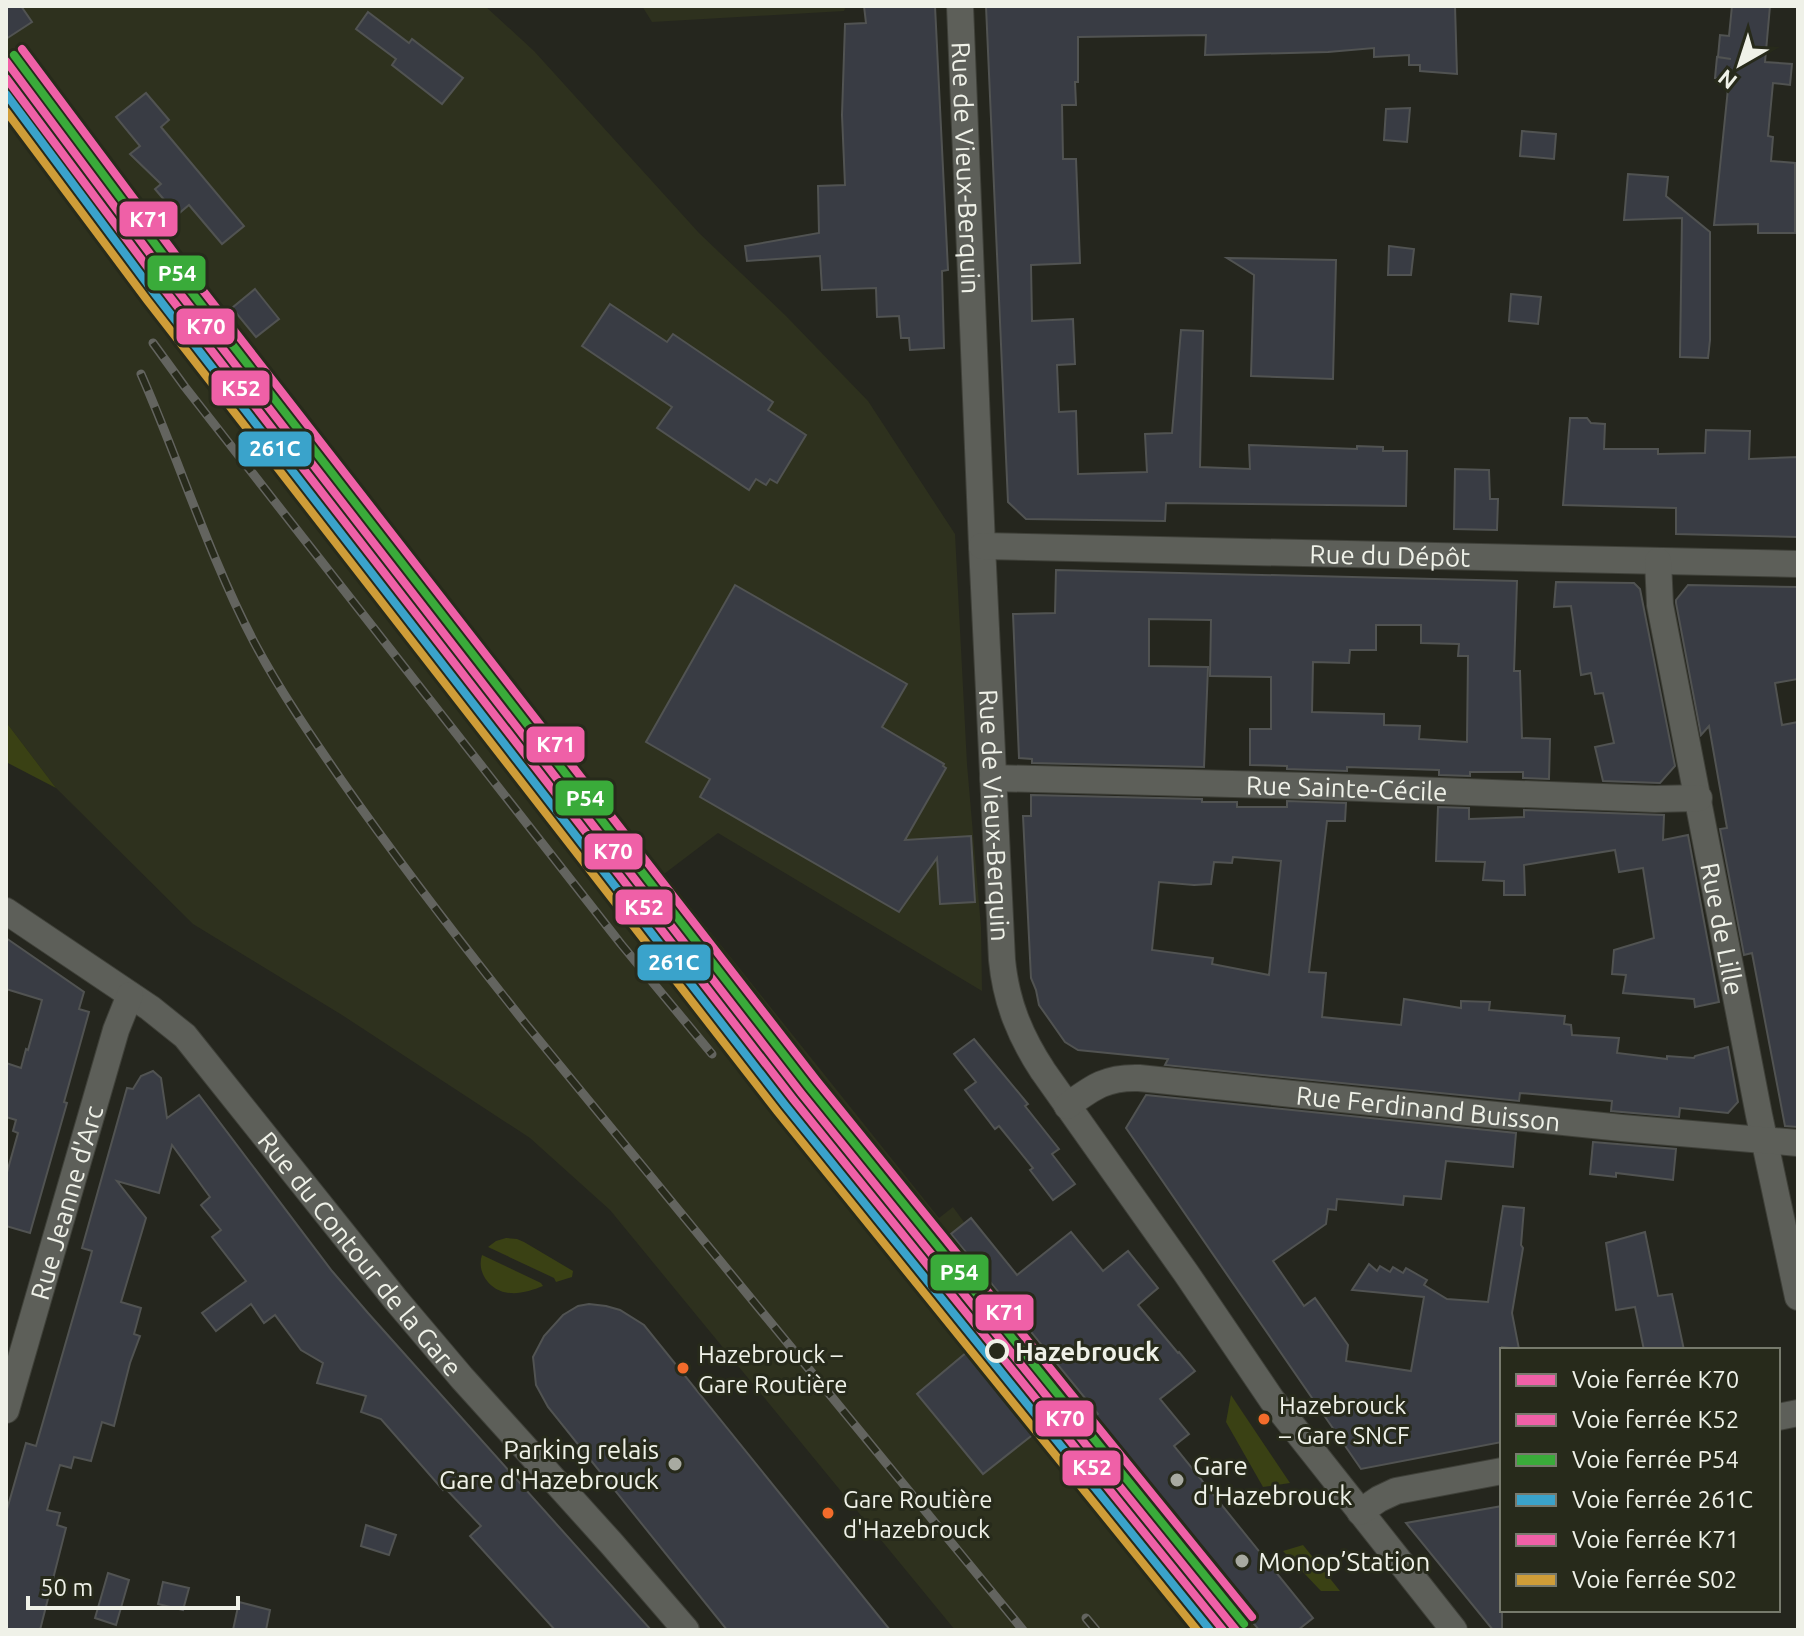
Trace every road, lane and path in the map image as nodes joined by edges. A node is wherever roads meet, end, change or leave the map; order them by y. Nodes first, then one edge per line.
1 (960, 6) edge
2 (982, 546) junction
3 (1658, 561) junction
4 (1798, 564) edge
5 (993, 778) junction
6 (1699, 798) junction
7 (6, 911) edge
8 (130, 995) junction
9 (1067, 1106) junction
10 (1764, 1140) junction
11 (1798, 1143) edge
12 (1798, 1297) edge
13 (6, 1410) edge
14 (1500, 1471) edge
15 (1360, 1512) junction
16 (686, 1630) edge
17 (1454, 1630) edge

1 - 2 street, Rue de Vieux-Berquin
2 - 3 street, Rue du Dépôt
2 - 5 street, Rue de Vieux-Berquin
3 - 4 street, Rue du Dépôt
3 - 6 street, Rue de Lille
5 - 6 street, Rue Sainte-Cécile
5 - 9 street, Rue de Vieux-Berquin
6 - 10 street, Rue de Lille
7 - 8 street, Rue du Contour de la Gare
8 - 13 street, Rue Jeanne d'Arc
8 - 16 street, Rue du Contour de la Gare
9 - 10 street, Rue Ferdinand Buisson
9 - 15 street, Rue de Vieux-Berquin
10 - 11 street, Rue Ferdinand Buisson
10 - 12 street, Rue de Lille
14 - 15 street
15 - 17 street, Rue de Vieux-Berquin

